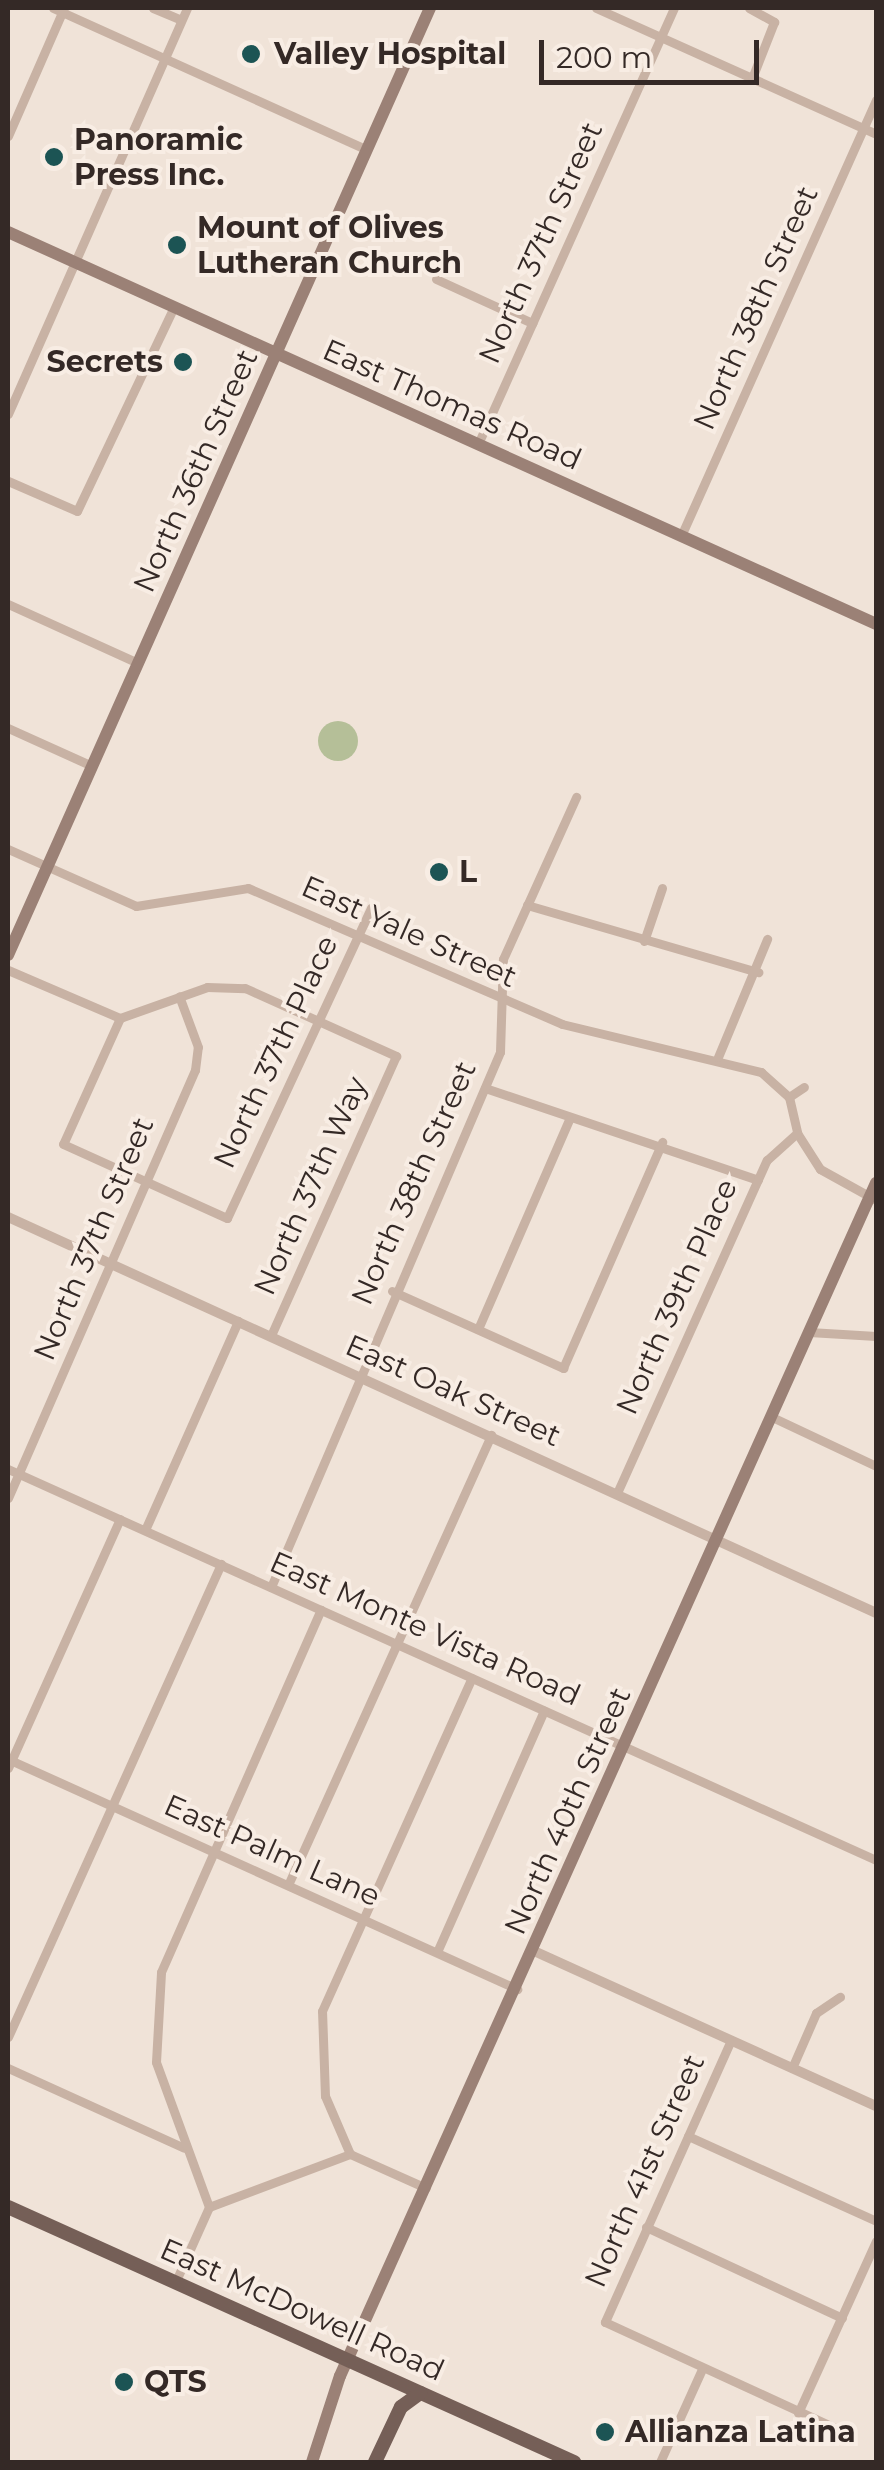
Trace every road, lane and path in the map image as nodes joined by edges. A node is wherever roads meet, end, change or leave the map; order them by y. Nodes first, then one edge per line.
1 (153, 8) edge
2 (187, 8) edge
3 (430, 8) edge
4 (596, 8) edge
5 (674, 8) edge
6 (749, 8) edge
7 (60, 9) edge
8 (181, 20) junction
9 (661, 37) junction
10 (165, 58) junction
11 (752, 78) junction
12 (876, 100) edge
13 (864, 128) junction
14 (876, 134) edge
15 (8, 136) edge
16 (366, 149) junction
17 (8, 232) edge
18 (74, 263) junction
19 (436, 279) dead end
20 (174, 308) junction
21 (532, 323) junction
22 (276, 353) junction
23 (8, 414) edge
24 (478, 444) junction
25 (8, 481) edge
26 (682, 536) junction
27 (8, 604) edge
28 (876, 624) edge
29 (138, 663) junction
30 (8, 728) edge
31 (92, 766) junction
32 (576, 797) dead end
33 (8, 849) edge
34 (47, 867) junction
35 (662, 888) dead end
36 (527, 905) junction
37 (371, 908) dead end
38 (358, 938) junction
39 (766, 939) dead end
40 (644, 941) junction
41 (8, 955) edge
42 (8, 970) edge
43 (758, 972) junction
44 (180, 996) junction
45 (501, 1001) junction
46 (315, 1017) junction
47 (120, 1018) junction
48 (718, 1057) junction
49 (485, 1088) junction
50 (804, 1088) dead end
51 (789, 1097) junction
52 (569, 1120) junction
53 (797, 1133) junction
54 (662, 1142) junction
55 (144, 1180) junction
56 (758, 1180) junction
57 (876, 1182) edge
58 (873, 1198) edge
59 (8, 1217) edge
60 (112, 1264) junction
61 (392, 1292) junction
62 (238, 1321) junction
63 (478, 1330) junction
64 (810, 1332) junction
65 (271, 1336) junction
66 (876, 1336) edge
67 (362, 1378) junction
68 (772, 1417) junction
69 (491, 1436) junction
70 (876, 1466) edge
71 (8, 1469) edge
72 (20, 1474) junction
73 (617, 1493) junction
74 (8, 1498) edge
75 (120, 1519) junction
76 (145, 1530) junction
77 (717, 1538) junction
78 (221, 1564) junction
79 (271, 1587) junction
80 (322, 1610) junction
81 (876, 1612) edge
82 (394, 1643) junction
83 (472, 1678) junction
84 (544, 1710) junction
85 (624, 1746) junction
86 (9, 1762) edge
87 (112, 1806) junction
88 (212, 1851) junction
89 (876, 1860) edge
90 (288, 1885) junction
91 (363, 1919) junction
92 (534, 1951) junction
93 (437, 1952) junction
94 (517, 1988) junction
95 (840, 1997) dead end
96 (8, 2037) edge
97 (731, 2040) junction
98 (8, 2068) edge
99 (792, 2068) junction
100 (876, 2106) edge
101 (688, 2136) junction
102 (184, 2148) junction
103 (350, 2154) junction
104 (426, 2188) junction
105 (8, 2208) edge
106 (209, 2208) junction
107 (876, 2221) edge
108 (646, 2228) junction
109 (876, 2241) edge
110 (175, 2283) junction
111 (842, 2318) junction
112 (347, 2361) junction
113 (702, 2369) junction
114 (420, 2394) junction
115 (798, 2413) junction
116 (846, 2433) dead end
117 (312, 2462) edge
118 (375, 2462) edge
119 (574, 2462) edge
120 (660, 2462) edge

1 - 8 street
2 - 8 street
3 - 16 main road, North 36th Street
4 - 9 street
5 - 9 street, North 37th Street
6 - 11 street
7 - 10 street
7 - 15 street
8 - 10 street
9 - 11 street
9 - 21 street, North 37th Street
10 - 16 street
10 - 18 street
11 - 13 street
12 - 13 street, North 38th Street
13 - 14 street
13 - 26 street, North 38th Street
16 - 22 main road, North 36th Street
17 - 18 main road, East Thomas Road
18 - 20 main road, East Thomas Road
18 - 23 street
19 - 21 street
20 - 22 main road, East Thomas Road
20 - 25 street
21 - 24 street, North 37th Street
22 - 24 main road, East Thomas Road
22 - 29 main road, North 36th Street
24 - 26 main road, East Thomas Road
26 - 28 main road, East Thomas Road
27 - 29 street
29 - 31 main road, North 36th Street
30 - 31 street
31 - 34 main road, North 36th Street
32 - 36 street, North 38th Street
33 - 34 street, East Yale Street
34 - 38 street, East Yale Street
34 - 41 main road, North 36th Street
35 - 40 street
36 - 40 street
36 - 45 street, North 38th Street
37 - 38 street, North 37th Place
38 - 45 street, East Yale Street
38 - 46 street, North 37th Place
39 - 43 street
40 - 43 street
42 - 47 street
43 - 48 street
44 - 46 street
44 - 47 street
44 - 55 street, North 37th Street
45 - 48 street, East Yale Street
45 - 49 street, North 38th Street
46 - 55 street, North 37th Place
46 - 65 street, North 37th Way
47 - 55 street
48 - 51 street, East Yale Street
49 - 52 street
49 - 61 street, North 38th Street
50 - 51 street
51 - 53 street
52 - 54 street
52 - 63 street
53 - 56 street, North 39th Place
53 - 58 street
54 - 56 street
54 - 63 street
55 - 60 street, North 37th Street
56 - 73 street, North 39th Place
57 - 58 main road, North 40th Street
58 - 64 main road, North 40th Street
59 - 60 street, East Oak Street
60 - 62 street, East Oak Street
60 - 72 street, North 37th Street
61 - 63 street
61 - 67 street, North 38th Street
62 - 65 street, East Oak Street
62 - 76 street
64 - 66 street
64 - 68 main road, North 40th Street
65 - 67 street, East Oak Street
67 - 69 street, East Oak Street
67 - 79 street, North 38th Street
68 - 70 street
68 - 77 main road, North 40th Street
69 - 73 street, East Oak Street
69 - 82 street
71 - 72 street, East Monte Vista Road
72 - 74 street, North 37th Street
72 - 75 street, East Monte Vista Road
73 - 77 street, East Oak Street
75 - 76 street, East Monte Vista Road
75 - 86 street
76 - 78 street, East Monte Vista Road
77 - 81 street, East Oak Street
77 - 85 main road, North 40th Street
78 - 79 street, East Monte Vista Road
78 - 87 street
79 - 80 street, East Monte Vista Road
80 - 82 street, East Monte Vista Road
80 - 88 street
82 - 83 street, East Monte Vista Road
82 - 90 street
83 - 84 street, East Monte Vista Road
83 - 91 street
84 - 85 street, East Monte Vista Road
84 - 93 street
85 - 89 street, East Monte Vista Road
85 - 92 main road, North 40th Street
86 - 87 street, East Palm Lane
87 - 88 street, East Palm Lane
87 - 96 street
88 - 90 street, East Palm Lane
88 - 102 street
90 - 91 street, East Palm Lane
91 - 93 street, East Palm Lane
91 - 103 street
92 - 94 main road, North 40th Street
92 - 97 street
93 - 94 street, East Palm Lane
94 - 104 main road, North 40th Street
95 - 99 street
97 - 99 street
97 - 101 street, North 41st Street
98 - 102 street
99 - 100 street
101 - 107 street
101 - 108 street, North 41st Street
102 - 106 street
103 - 104 street
103 - 106 street
104 - 112 main road, North 40th Street
105 - 110 main road, East McDowell Road
106 - 110 street
108 - 111 street
108 - 113 street, North 41st Street
109 - 111 street
110 - 112 main road, East McDowell Road
111 - 115 street
112 - 114 main road, East McDowell Road
112 - 117 main road, North 40th Street
113 - 115 street
113 - 120 street
114 - 118 main road
114 - 119 main road, East McDowell Road
115 - 116 street

